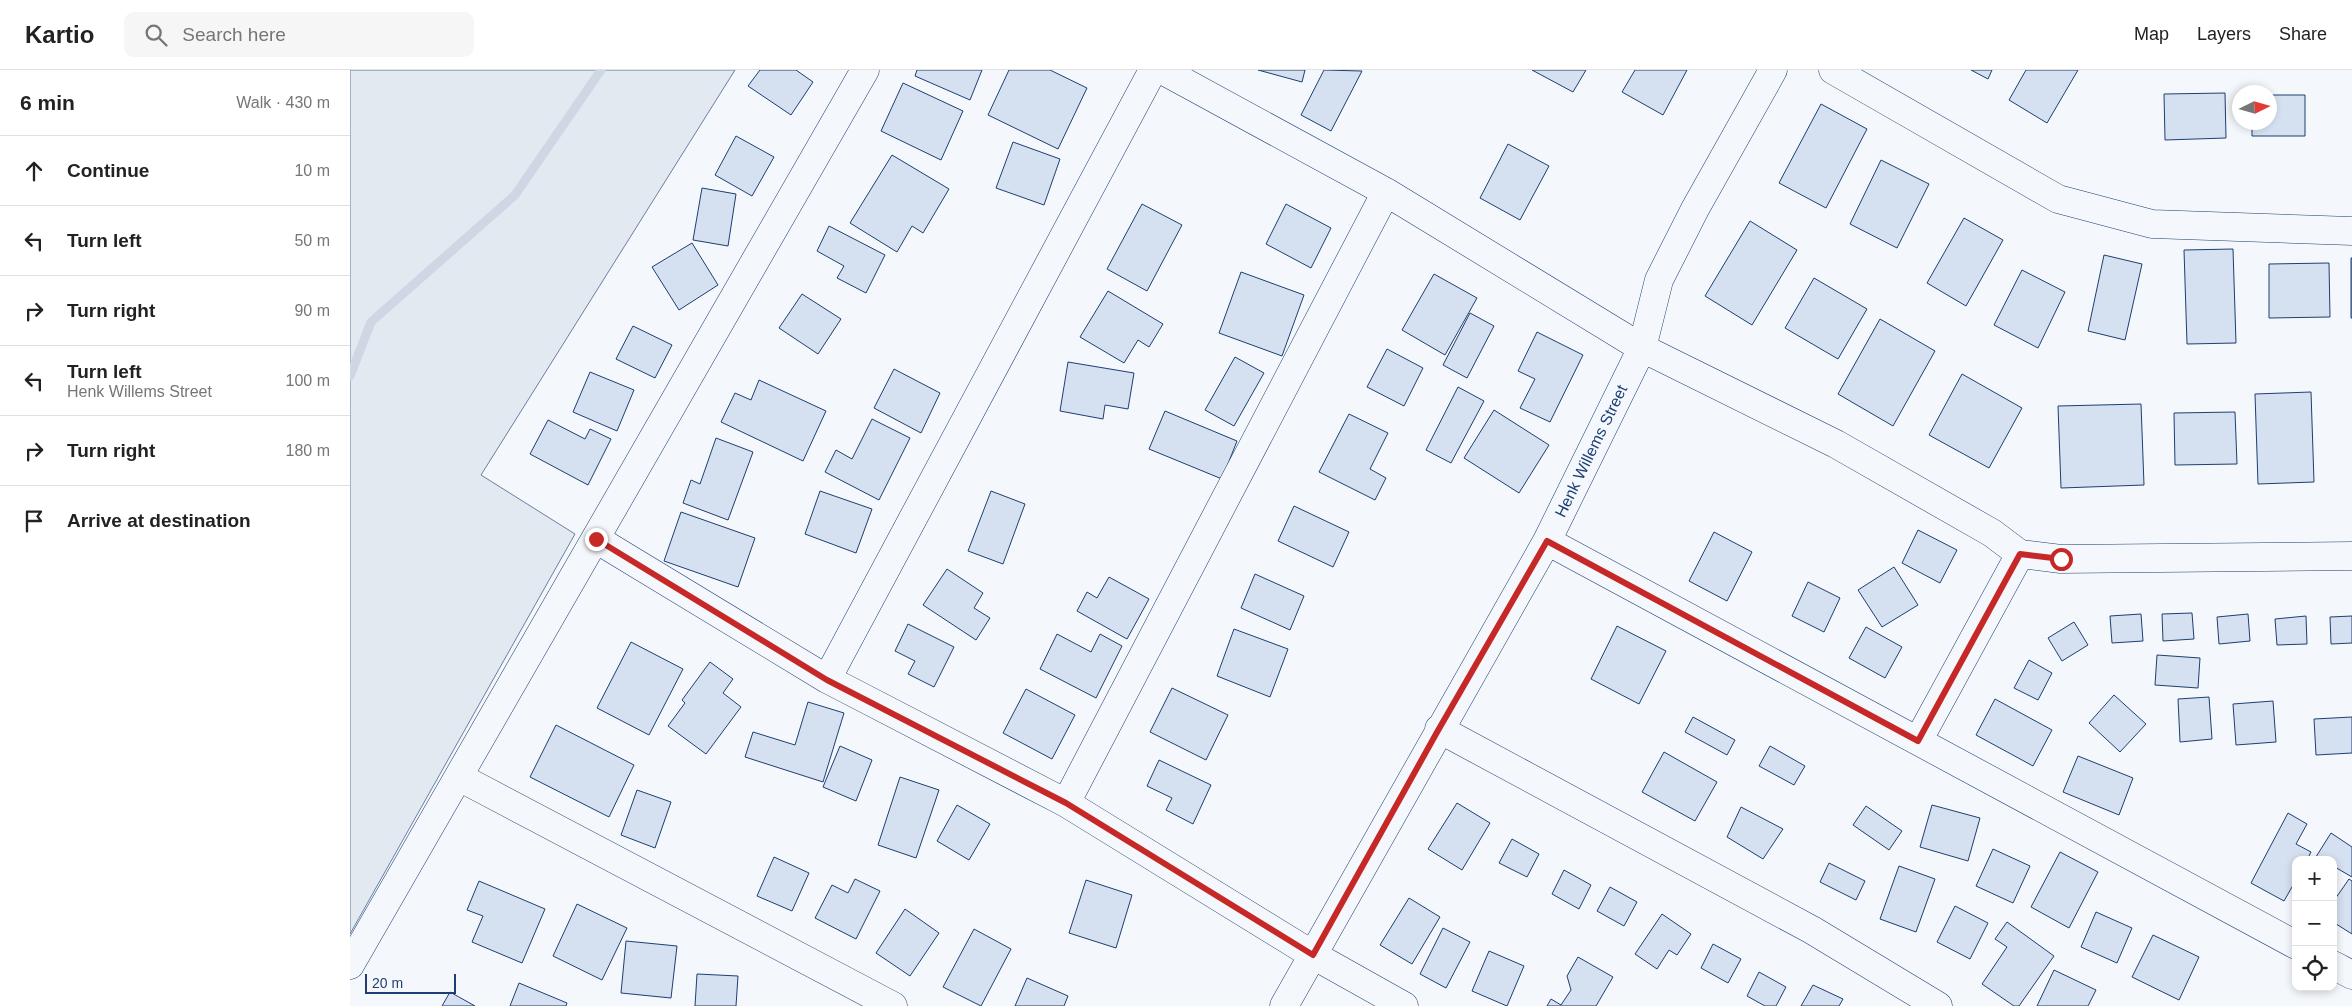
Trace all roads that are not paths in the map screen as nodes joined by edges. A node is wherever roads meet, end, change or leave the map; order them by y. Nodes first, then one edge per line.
1 (866, 70) edge
2 (1153, 70) edge
3 (1162, 70) edge
4 (1774, 70) edge
5 (1833, 70) edge
6 (1386, 192) junction
7 (2352, 231) edge
8 (1642, 348) junction
9 (596, 539) junction
10 (1547, 541) junction
11 (2020, 554) junction
12 (2352, 556) edge
13 (827, 680) junction
14 (1439, 729) junction
15 (1918, 741) junction
16 (459, 777) junction
17 (1066, 803) junction
18 (2292, 943) edge
19 (1313, 955) junction
20 (350, 965) edge
21 (2337, 967) edge
22 (2352, 975) edge
23 (893, 1006) edge
24 (1284, 1006) edge
25 (1404, 1006) edge
26 (1938, 1006) edge

1 - 9 street
2 - 13 street
3 - 6 street
4 - 8 street, Henk Willems Street
5 - 7 street
6 - 8 street
6 - 17 street
8 - 10 street, Henk Willems Street
8 - 11 street
9 - 13 street
9 - 16 street
10 - 14 street, Henk Willems Street
10 - 15 street
11 - 12 street
11 - 15 street
13 - 17 street
14 - 19 street, Henk Willems Street
14 - 26 street
15 - 18 street
16 - 20 street
16 - 23 street
17 - 19 street
19 - 24 street, Henk Willems Street
19 - 25 street
21 - 22 street

